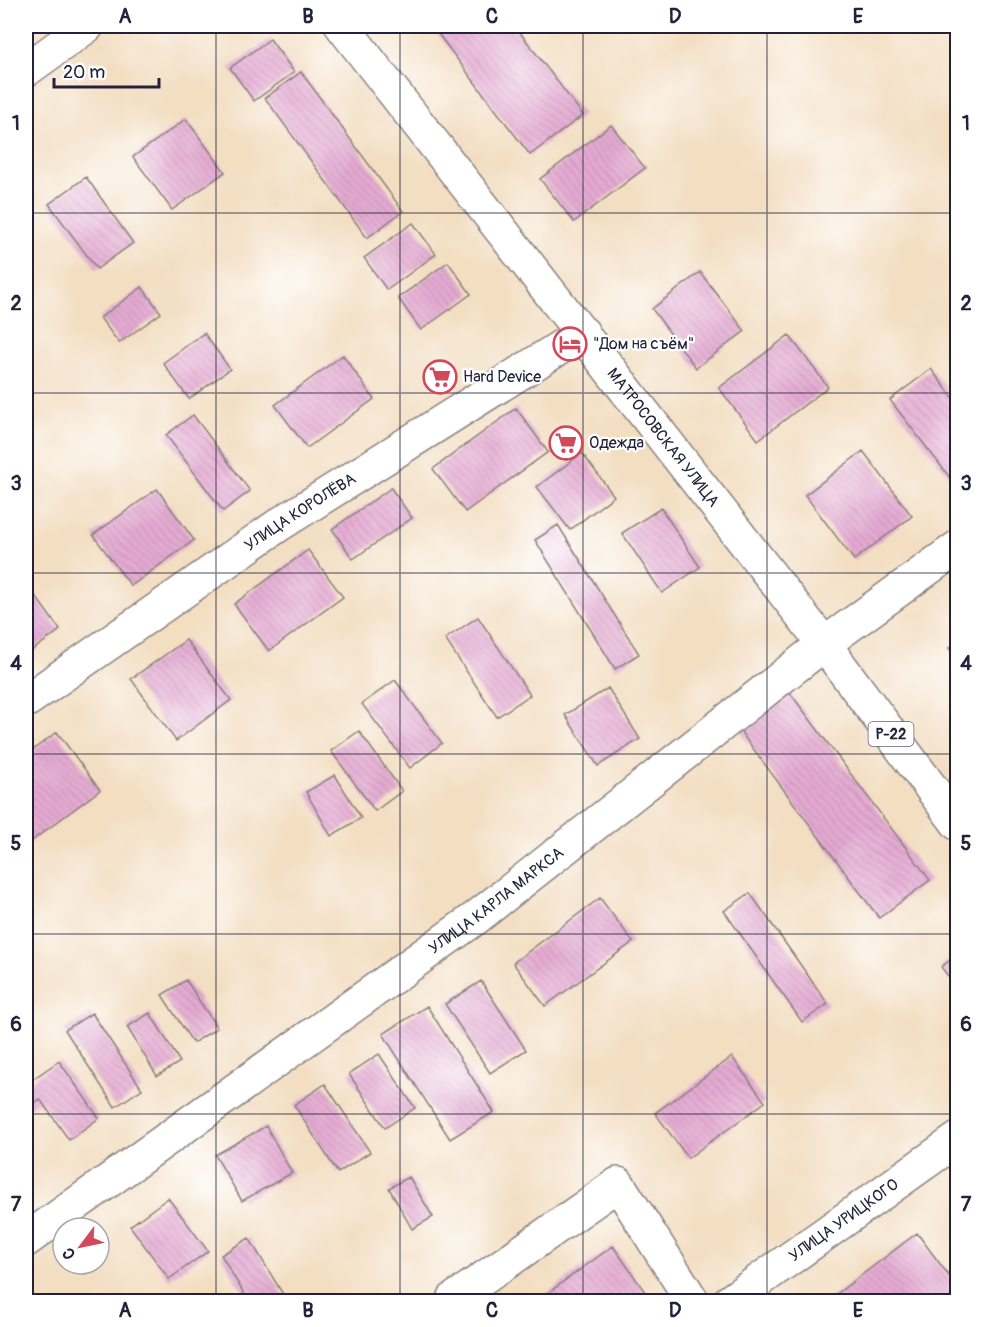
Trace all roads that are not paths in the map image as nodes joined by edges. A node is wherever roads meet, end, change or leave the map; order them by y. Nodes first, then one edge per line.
1 (87, 26) edge
2 (342, 26) edge
3 (26, 70) edge
4 (583, 333) junction
5 (957, 547) edge
6 (824, 644) junction
7 (26, 701) edge
8 (957, 824) edge
9 (957, 1139) edge
10 (26, 1240) edge
11 (454, 1301) edge
12 (693, 1302) edge
13 (729, 1302) edge

1 - 3 main road
2 - 4 main road, МАТРОСОВСКАЯ УЛИЦА / Р-22
4 - 6 main road, МАТРОСОВСКАЯ УЛИЦА / Р-22
4 - 7 main road, УЛИЦА КОРОЛЁВА
5 - 6 main road, УЛИЦА КАРЛА МАРКСА
6 - 8 main road, МАТРОСОВСКАЯ УЛИЦА / Р-22
6 - 10 main road, УЛИЦА КАРЛА МАРКСА
9 - 13 main road, УЛИЦА УРИЦКОГО
11 - 12 main road

